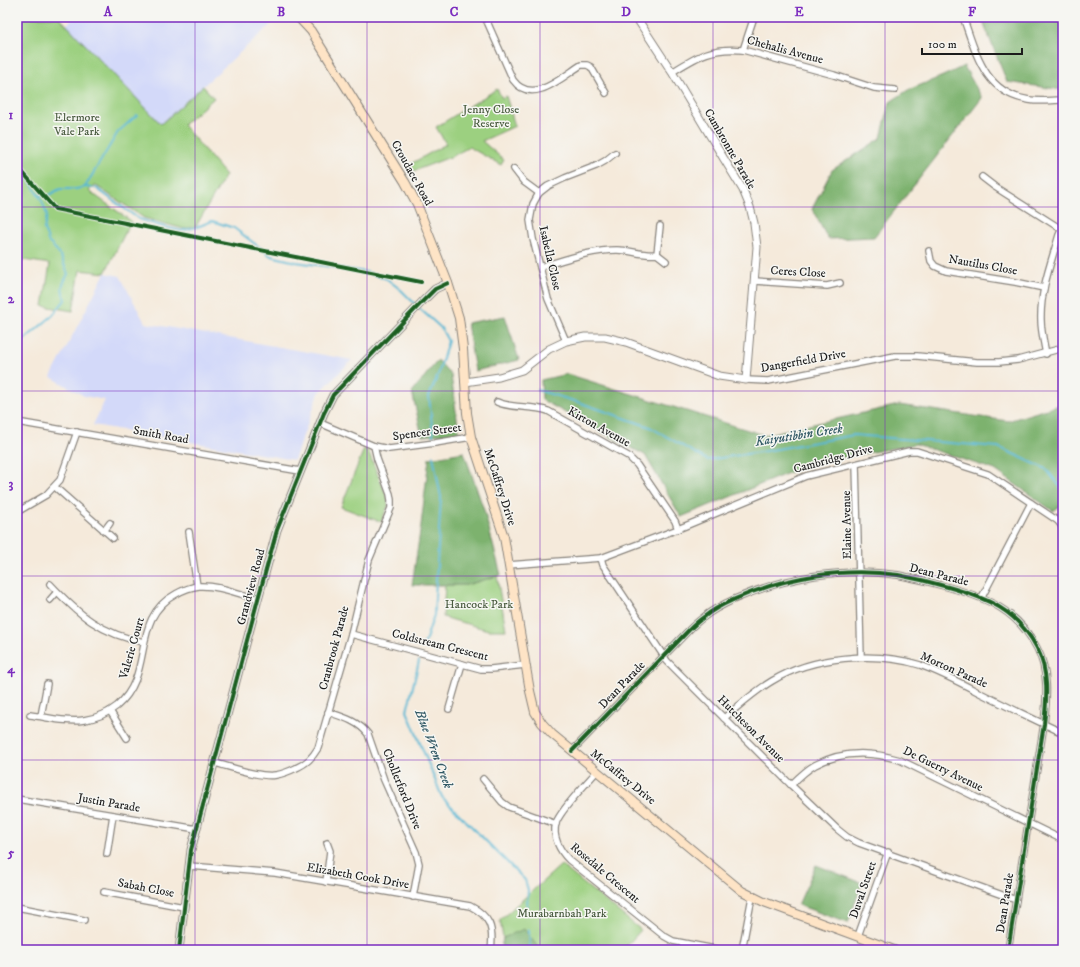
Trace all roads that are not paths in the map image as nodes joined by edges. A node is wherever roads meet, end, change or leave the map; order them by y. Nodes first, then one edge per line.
1 (298, 17) edge
2 (485, 17) edge
3 (636, 17) edge
4 (754, 17) edge
5 (964, 17) edge
6 (743, 50) junction
7 (672, 72) junction
8 (895, 90) dead end
9 (606, 93) dead end
10 (1063, 100) edge
11 (615, 153) dead end
12 (514, 169) dead end
13 (982, 177) dead end
14 (539, 193) junction
15 (660, 226) dead end
16 (1062, 228) edge
17 (929, 251) dead end
18 (657, 254) junction
19 (666, 261) dead end
20 (540, 267) junction
21 (755, 281) junction
22 (448, 283) junction
23 (840, 283) dead end
24 (1044, 288) junction
25 (566, 341) junction
26 (1063, 348) edge
27 (1046, 354) junction
28 (746, 380) junction
29 (465, 382) junction
30 (497, 402) dead end
31 (17, 422) edge
32 (320, 423) junction
33 (77, 432) junction
34 (471, 437) junction
35 (374, 446) junction
36 (856, 464) junction
37 (300, 471) junction
38 (55, 487) junction
39 (1031, 503) junction
40 (17, 512) edge
41 (1060, 520) edge
42 (110, 523) dead end
43 (1063, 528) edge
44 (678, 529) junction
45 (104, 531) junction
46 (189, 532) dead end
47 (113, 538) dead end
48 (601, 558) junction
49 (508, 565) junction
50 (859, 573) junction
51 (50, 584) dead end
52 (197, 586) junction
53 (57, 592) junction
54 (982, 597) junction
55 (258, 599) junction
56 (50, 600) dead end
57 (351, 634) junction
58 (144, 642) junction
59 (664, 656) junction
60 (861, 657) junction
61 (462, 664) junction
62 (525, 665) junction
63 (47, 684) dead end
64 (449, 709) dead end
65 (110, 711) junction
66 (328, 712) junction
67 (30, 715) dead end
68 (41, 716) junction
69 (724, 718) junction
70 (1044, 724) junction
71 (1063, 733) edge
72 (127, 738) dead end
73 (572, 751) junction
74 (215, 763) junction
75 (597, 771) junction
76 (483, 779) dead end
77 (791, 785) junction
78 (17, 799) edge
79 (113, 815) junction
80 (1028, 823) junction
81 (556, 824) junction
82 (197, 830) junction
83 (1063, 840) edge
84 (328, 843) dead end
85 (888, 852) junction
86 (107, 854) dead end
87 (189, 866) junction
88 (326, 882) junction
89 (104, 892) dead end
90 (413, 897) junction
91 (752, 897) junction
92 (1016, 900) junction
93 (17, 907) edge
94 (184, 907) junction
95 (84, 920) dead end
96 (858, 936) junction
97 (179, 950) edge
98 (491, 950) edge
99 (720, 950) edge
100 (742, 950) edge
101 (894, 950) edge
102 (1008, 950) edge

1 - 22 main road, Croudace Road
2 - 9 street
3 - 7 street, Cambronne Parade
4 - 6 street
5 - 10 street
6 - 7 street, Chehalis Avenue
6 - 8 street, Chehalis Avenue
7 - 21 street, Cambronne Parade
11 - 14 street
12 - 14 street
13 - 16 street
14 - 20 street, Isabella Close
15 - 18 street
16 - 24 street
17 - 24 street, Nautilus Close
18 - 19 street
18 - 20 street
20 - 25 street, Isabella Close
21 - 23 street, Ceres Close
21 - 28 street, Cambronne Parade
22 - 29 main road, Croudace Road
22 - 32 street, Grandview Road
24 - 27 street
25 - 28 street, Dangerfield Drive
25 - 29 street, Dangerfield Drive
26 - 27 street, Dangerfield Drive
27 - 28 street, Dangerfield Drive
29 - 34 main road, McCaffrey Drive
30 - 44 street, Kirton Avenue
31 - 33 street, Smith Road
32 - 35 street, Spencer Street
32 - 37 street, Grandview Road
33 - 37 street, Smith Road
33 - 38 street
34 - 35 street, Spencer Street
34 - 49 main road, McCaffrey Drive
35 - 57 street, Cranbrook Parade
36 - 39 street, Cambridge Drive
36 - 44 street, Cambridge Drive
36 - 50 street, Elaine Avenue
37 - 55 street, Grandview Road
38 - 40 street
38 - 45 street
39 - 41 street, Cambridge Drive
39 - 54 street
41 - 43 street, Cambridge Drive
42 - 45 street
44 - 48 street, Cambridge Drive
45 - 47 street
46 - 52 street
48 - 49 street
48 - 59 street, Hutcheson Avenue
49 - 62 main road, McCaffrey Drive
50 - 54 street, Dean Parade
50 - 59 street, Dean Parade
50 - 60 street, Elaine Avenue
51 - 53 street
52 - 55 street, Valerie Court
52 - 58 street, Valerie Court
53 - 56 street
53 - 58 street
54 - 70 street, Dean Parade
55 - 74 street, Grandview Road
57 - 61 street, Coldstream Crescent
57 - 66 street, Cranbrook Parade
58 - 65 street, Valerie Court
59 - 69 street, Hutcheson Avenue
59 - 73 street, Dean Parade
60 - 69 street, Morton Parade
60 - 70 street, Morton Parade
61 - 62 street, Coldstream Crescent
61 - 64 street
62 - 73 main road, McCaffrey Drive
63 - 68 street
65 - 68 street, Valerie Court
65 - 72 street
66 - 74 street, Cranbrook Parade
66 - 90 street, Chollerford Drive
67 - 68 street, Valerie Court
69 - 77 street, Hutcheson Avenue
70 - 71 street, Morton Parade
70 - 80 street, Dean Parade
73 - 75 main road, McCaffrey Drive
74 - 82 street, Grandview Road
75 - 81 street
75 - 91 main road, McCaffrey Drive
76 - 81 street
77 - 80 street, De Guerry Avenue
77 - 85 street, Hutcheson Avenue
78 - 79 street, Justin Parade
79 - 82 street, Justin Parade
79 - 86 street
80 - 83 street, De Guerry Avenue
80 - 92 street, Dean Parade
81 - 99 street, Rosedale Crescent
82 - 87 street, Grandview Road
84 - 88 street
85 - 92 street, Hutcheson Avenue
85 - 96 street, Duval Street
87 - 88 street, Elizabeth Cook Drive
87 - 94 street, Grandview Road
88 - 90 street, Elizabeth Cook Drive
89 - 94 street, Sabah Close
90 - 98 street, Elizabeth Cook Drive
91 - 96 main road, McCaffrey Drive
91 - 100 street
92 - 102 street, Dean Parade
93 - 95 street
94 - 97 street, Grandview Road
96 - 101 main road, McCaffrey Drive

